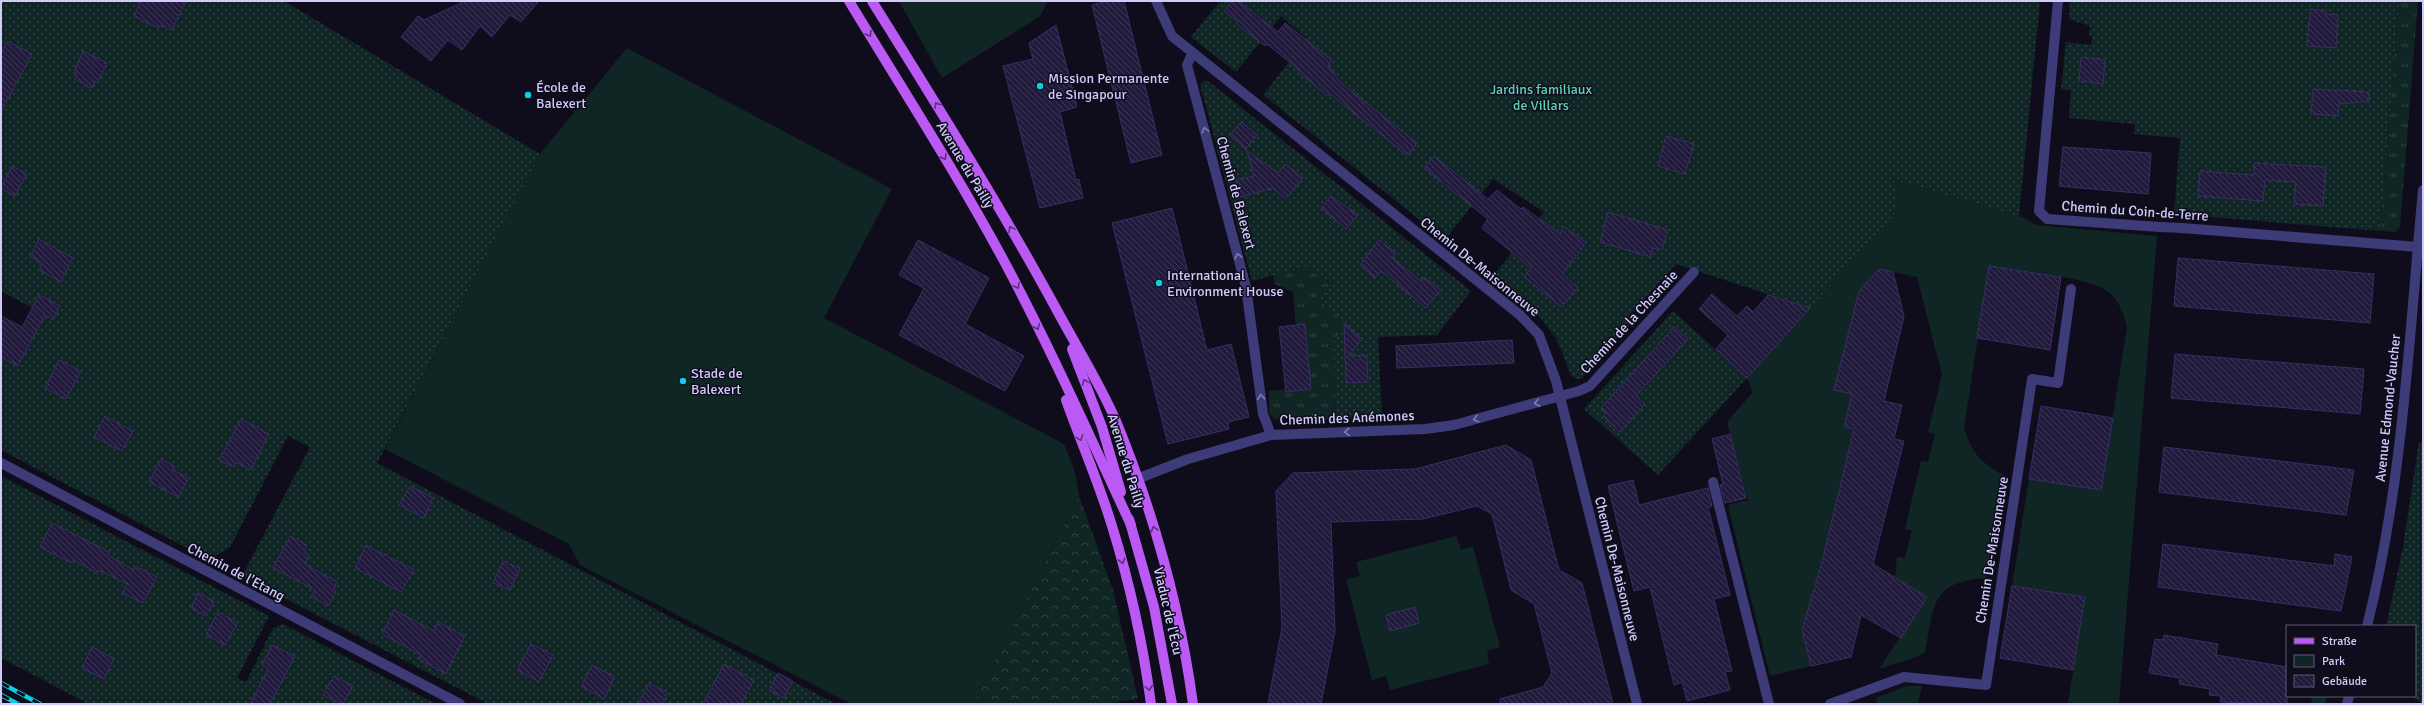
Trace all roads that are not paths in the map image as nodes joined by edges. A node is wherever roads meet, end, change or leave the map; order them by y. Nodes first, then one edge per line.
1 (849, 1) edge
2 (872, 1) edge
3 (1156, 1) edge
4 (2058, 1) edge
5 (1192, 54) junction
6 (2423, 190) edge
7 (2418, 248) junction
8 (1694, 272) dead end
9 (2071, 289) dead end
10 (1058, 312) junction
11 (1047, 349) junction
12 (1561, 397) junction
13 (1271, 435) junction
14 (1, 463) edge
15 (1137, 479) junction
16 (1713, 482) dead end
17 (1131, 525) junction
18 (2367, 625) edge
19 (460, 704) edge
20 (1151, 704) edge
21 (1172, 704) edge
22 (1193, 704) edge
23 (1637, 704) edge
24 (1769, 704) edge
25 (1830, 704) edge

1 -> 11 main road, Avenue du Pailly
10 -> 2 main road, Avenue du Pailly
3 - 5 street, Chemin De-Maisonneuve
4 - 7 street, Chemin du Coin-de-Terre
5 - 12 street, Chemin De-Maisonneuve
13 -> 5 street, Chemin de Balexert
6 - 7 street, Avenue Edmond-Vaucher
7 - 18 street, Avenue Edmond-Vaucher
8 - 12 street, Chemin de la Chesnaie
9 - 25 street, Chemin De-Maisonneuve
10 - 15 main road, Avenue du Pailly
17 -> 10 main road, Avenue du Pailly
11 - 17 main road, Avenue du Pailly
11 -> 20 main road, Avenue du Pailly
12 -> 13 street, Chemin des Anémones
12 - 23 street, Chemin De-Maisonneuve
13 - 15 street, Chemin des Anémones
14 - 19 street, Chemin de l'Etang
22 -> 15 main road, Avenue du Pailly
16 - 24 street
17 - 21 main road, Viaduc de l'Écu

